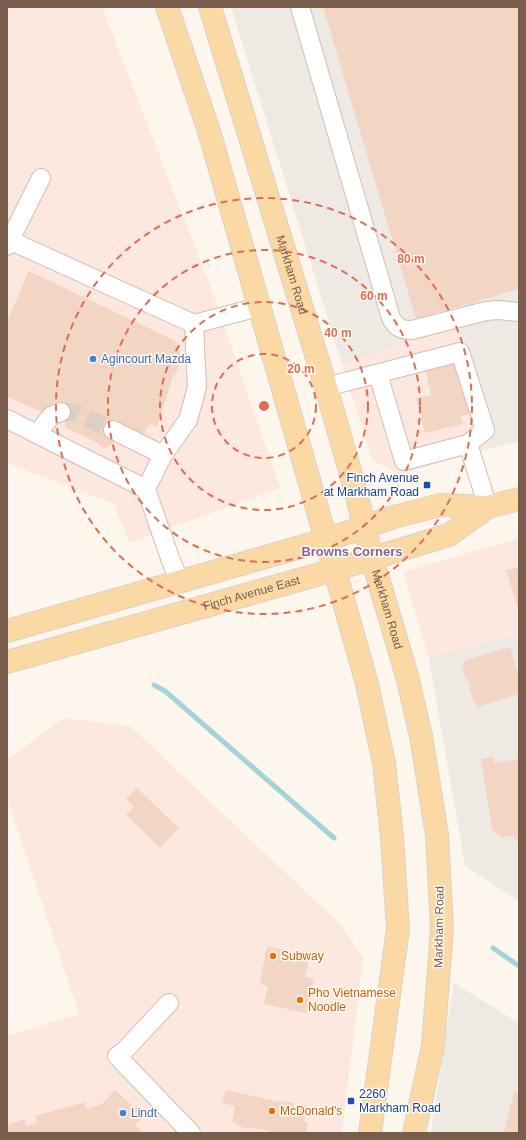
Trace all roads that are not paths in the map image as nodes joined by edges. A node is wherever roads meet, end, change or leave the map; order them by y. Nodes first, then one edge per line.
1 (166, 7) edge
2 (210, 7) edge
3 (300, 7) edge
4 (41, 178) dead end
5 (8, 243) edge
6 (259, 307) junction
7 (519, 312) edge
8 (194, 324) junction
9 (378, 374) junction
10 (326, 387) junction
11 (61, 412) tunnel mouth
12 (7, 419) edge
13 (113, 430) tunnel mouth
14 (36, 434) junction
15 (468, 444) junction
16 (163, 455) junction
17 (146, 489) junction
18 (519, 499) edge
19 (488, 507) junction
20 (366, 526) junction
21 (325, 540) junction
22 (372, 558) junction
23 (334, 570) junction
24 (180, 581) junction
25 (7, 631) edge
26 (7, 662) edge
27 (169, 1003) dead end
28 (191, 1133) edge
29 (370, 1133) edge
30 (414, 1133) edge

1 - 6 main road
2 - 10 main road, Markham Road
3 - 7 lane
4 - 5 lane
5 - 8 lane
6 - 8 lane
6 - 21 main road
8 - 16 lane
9 - 10 lane
9 - 15 lane
9 - 15 lane
10 - 20 main road, Markham Road
11 - 14 lane
12 - 14 lane
13 - 16 lane
14 - 17 lane
15 - 19 lane
16 - 17 lane
17 - 24 lane
18 - 19 main road, Finch Avenue East
19 - 20 main road, Finch Avenue East
19 - 22 main road, Finch Avenue East
20 - 21 main road, Finch Avenue East
20 - 22 main road, Markham Road
21 - 23 main road
21 - 24 main road, Finch Avenue East
22 - 23 main road, Finch Avenue East
22 - 30 main road, Markham Road
23 - 26 main road, Finch Avenue East
23 - 29 main road
24 - 25 main road, Finch Avenue East
27 - 28 lane

